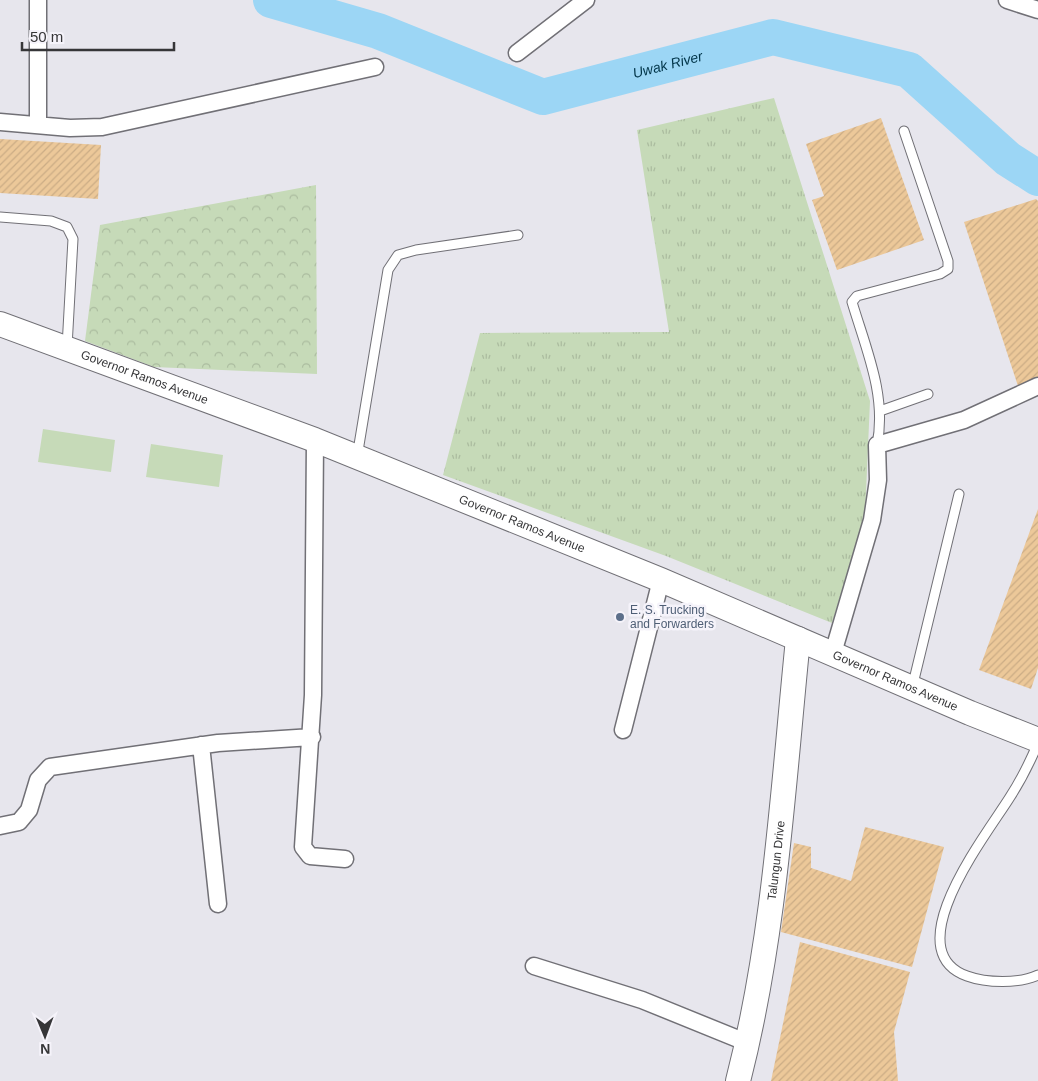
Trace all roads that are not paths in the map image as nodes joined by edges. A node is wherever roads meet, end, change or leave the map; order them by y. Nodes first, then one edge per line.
1 (38, 0) edge
2 (586, 0) edge
3 (1007, 0) edge
4 (1038, 10) edge
5 (517, 53) dead end
6 (375, 67) dead end
7 (0, 122) edge
8 (38, 124) junction
9 (904, 130) dead end
10 (0, 217) edge
11 (518, 235) dead end
12 (0, 324) edge
13 (66, 349) junction
14 (1038, 386) edge
15 (928, 394) dead end
16 (880, 411) junction
17 (315, 440) junction
18 (877, 445) junction
19 (357, 458) junction
20 (959, 494) dead end
21 (661, 580) junction
22 (798, 639) junction
23 (833, 653) junction
24 (911, 688) junction
25 (623, 730) dead end
26 (312, 737) junction
27 (1038, 742) edge
28 (201, 745) junction
29 (0, 826) edge
30 (345, 859) dead end
31 (218, 904) dead end
32 (534, 966) dead end
33 (1035, 977) edge
34 (1038, 986) edge
35 (748, 1043) junction
36 (738, 1081) edge

1 - 8 street
2 - 5 street
3 - 4 street
6 - 8 street
7 - 8 street
9 - 16 lane
10 - 13 lane
11 - 19 lane
12 - 13 main road, Governor Ramos Avenue
13 - 17 main road, Governor Ramos Avenue
14 - 18 street
15 - 16 lane
16 - 18 lane
17 - 19 main road, Governor Ramos Avenue
17 - 26 street
18 - 23 street
19 - 21 main road, Governor Ramos Avenue
20 - 24 lane
21 - 22 main road, Governor Ramos Avenue
21 - 25 street
22 - 23 main road, Governor Ramos Avenue
22 - 35 main road, Talungun Drive
23 - 24 main road, Governor Ramos Avenue
24 - 27 main road, Governor Ramos Avenue
26 - 28 street
26 - 30 street
27 - 33 lane
28 - 29 street
28 - 31 street
32 - 35 street
33 - 34 lane
35 - 36 main road, Talungun Drive

